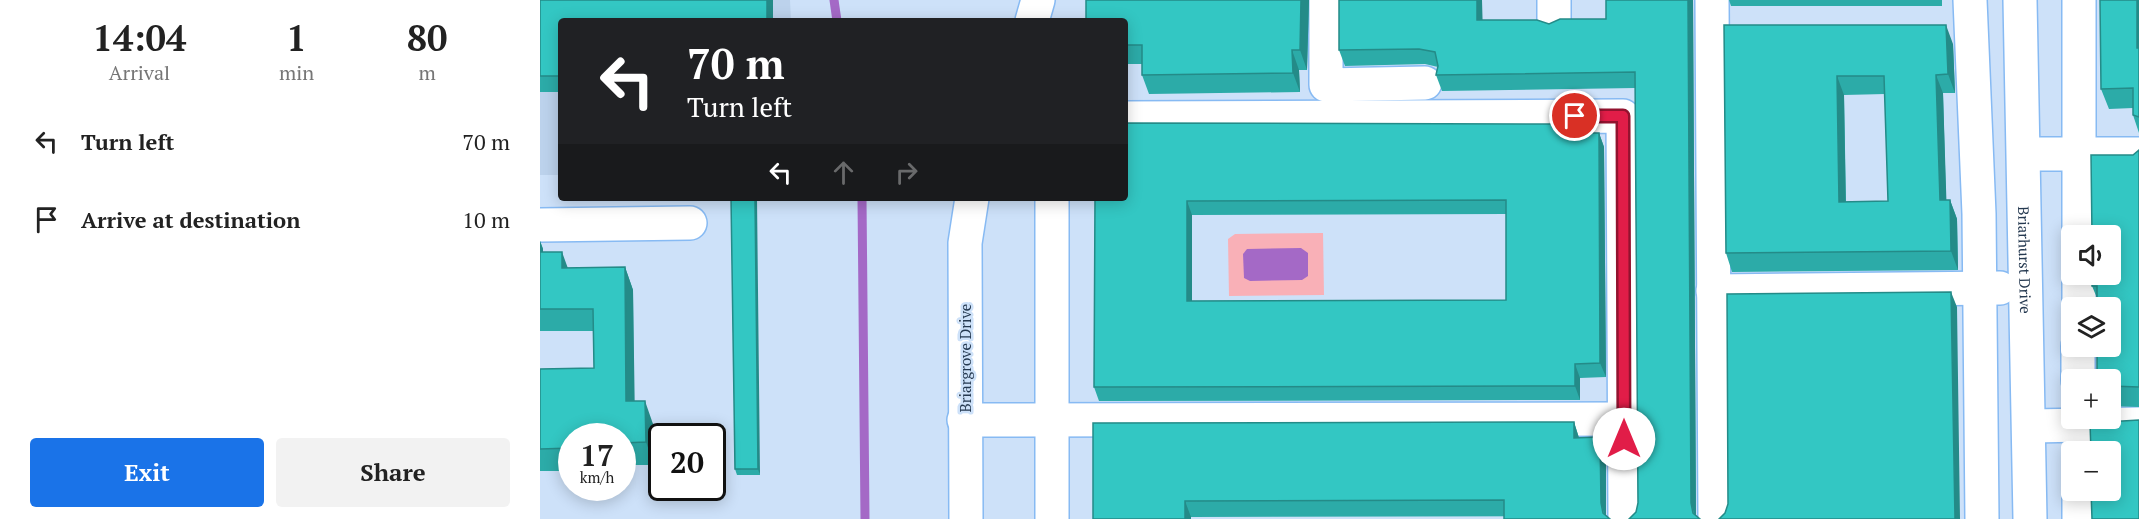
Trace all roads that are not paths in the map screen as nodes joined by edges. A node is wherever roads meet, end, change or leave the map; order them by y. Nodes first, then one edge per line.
1 (1038, 0) edge
2 (1326, 0) edge
3 (2020, 0) edge
4 (2079, 0) edge
5 (1712, 13) edge
6 (1971, 13) edge
7 (1033, 18) edge
8 (1747, 25) edge
9 (1936, 25) edge
10 (1425, 83) dead end
11 (1128, 118) edge
12 (2025, 154) junction
13 (2079, 154) junction
14 (2139, 154) edge
15 (972, 201) edge
16 (1052, 201) edge
17 (690, 223) dead end
18 (540, 225) edge
19 (2079, 225) edge
20 (1979, 288) junction
21 (2027, 288) junction
22 (1713, 291) junction
23 (1624, 419) junction
24 (964, 420) junction
25 (1052, 421) junction
26 (2139, 424) edge
27 (2029, 426) junction
28 (2078, 432) edge
29 (2079, 501) edge
30 (966, 519) edge
31 (1052, 519) edge
32 (1625, 519) edge
33 (1715, 519) edge
34 (1982, 519) edge
35 (2030, 519) edge
36 (2079, 519) edge

1 - 7 street
2 - 10 street
3 - 12 street, Briarhurst Drive
4 - 13 street
5 - 8 street
5 - 22 street
6 - 9 street
6 - 20 street
11 - 23 street
12 - 13 street
12 - 21 street, Briarhurst Drive
13 - 14 street
13 - 19 street
15 - 24 street, Briargrove Drive
16 - 25 street
17 - 18 street
20 - 21 street
20 - 22 street
20 - 34 street
21 - 27 street, Briarhurst Drive
22 - 33 street
23 - 25 street
23 - 32 street
24 - 25 street
24 - 30 street, Briargrove Drive
25 - 31 street
26 - 28 street
27 - 28 street
27 - 35 street, Briarhurst Drive
29 - 36 street

